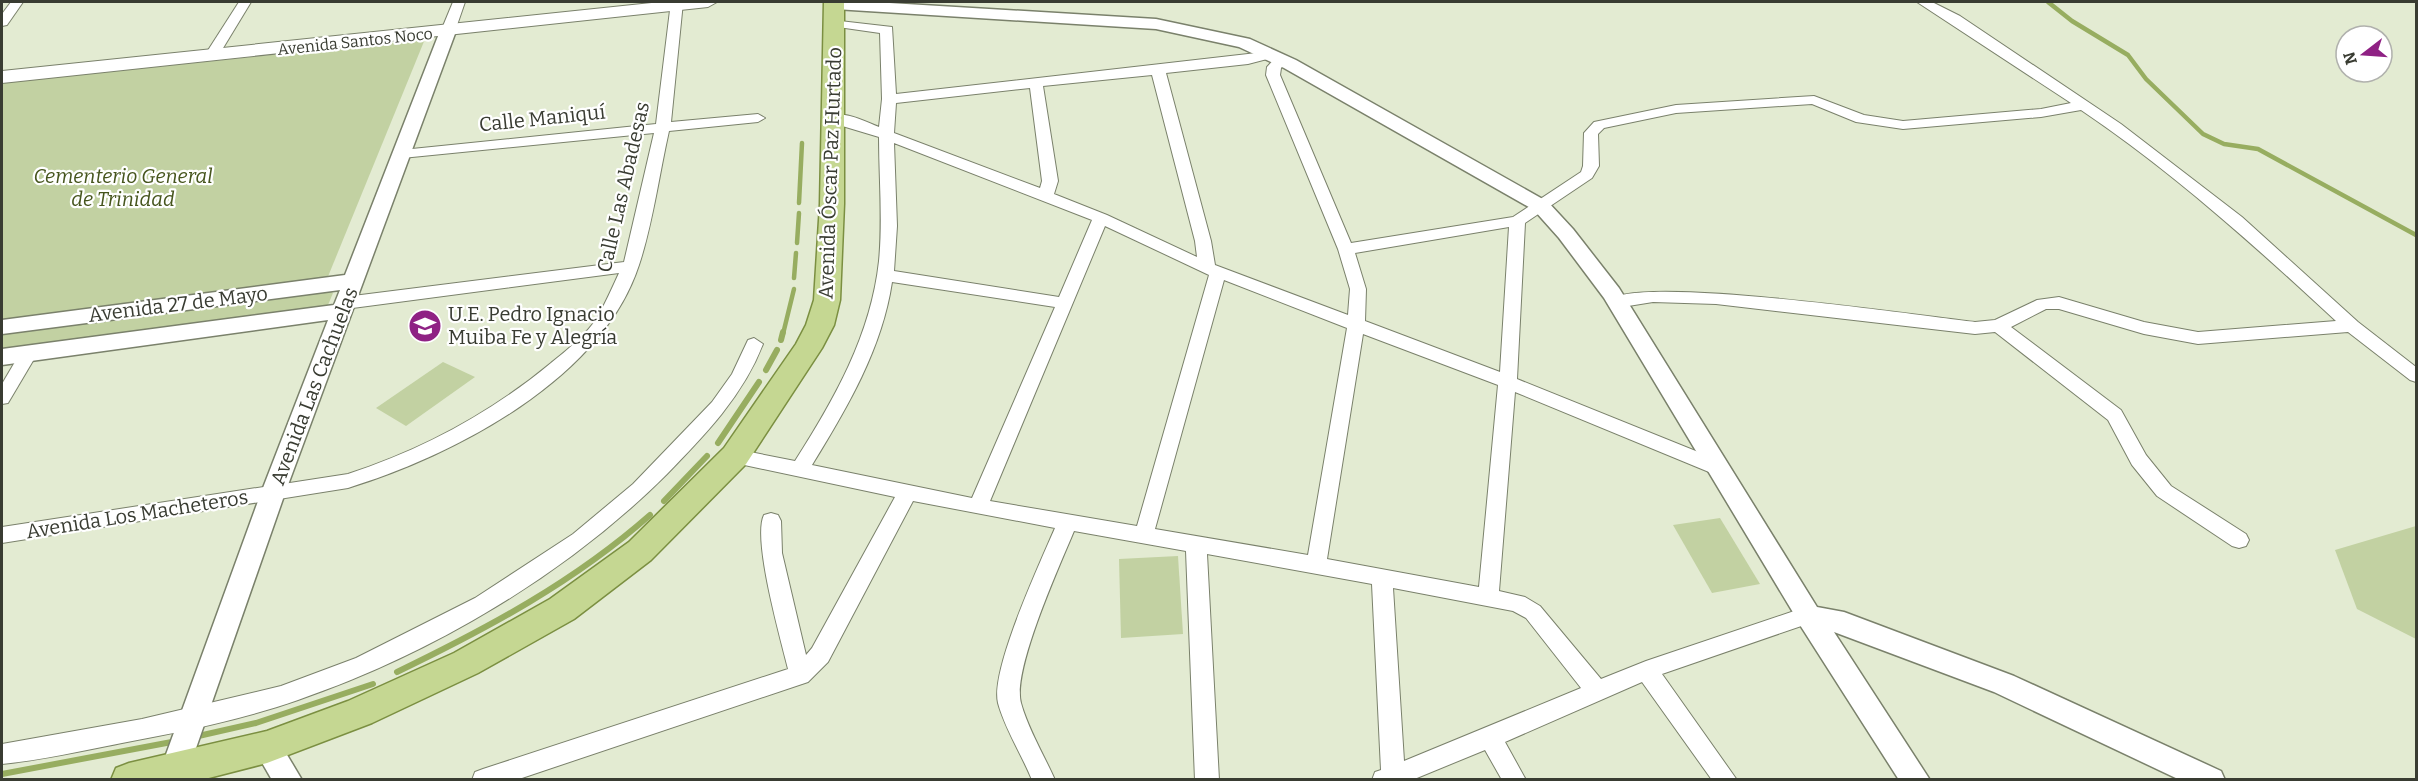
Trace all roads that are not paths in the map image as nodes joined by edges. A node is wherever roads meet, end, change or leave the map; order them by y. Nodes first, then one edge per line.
1 (17, 2) edge
2 (244, 2) edge
3 (459, 2) edge
4 (708, 2) edge
5 (1923, 2) edge
6 (676, 4) edge
7 (835, 10) edge
8 (2, 22) edge
9 (448, 31) junction
10 (212, 56) junction
11 (1276, 57) junction
12 (1158, 70) junction
13 (2, 77) edge
14 (1036, 83) junction
15 (889, 99) junction
16 (2084, 105) junction
17 (758, 118) dead end
18 (839, 120) junction
19 (663, 126) junction
20 (882, 133) junction
21 (402, 154) junction
22 (1046, 196) junction
23 (1541, 206) junction
24 (1101, 218) junction
25 (1516, 221) junction
26 (1346, 249) junction
27 (631, 266) junction
28 (1212, 270) junction
29 (885, 275) junction
30 (354, 281) junction
31 (1616, 302) junction
32 (1063, 303) junction
33 (344, 307) junction
34 (1998, 326) junction
35 (2352, 326) junction
36 (2, 327) edge
37 (1356, 327) junction
38 (754, 344) dead end
39 (27, 354) junction
40 (2, 357) edge
41 (2416, 376) edge
42 (1508, 382) junction
43 (2, 398) edge
44 (735, 456) junction
45 (1716, 467) junction
46 (799, 471) junction
47 (908, 492) junction
48 (273, 493) junction
49 (978, 507) junction
50 (771, 521) dead end
51 (1067, 523) junction
52 (2, 535) edge
53 (1144, 535) junction
54 (2239, 540) dead end
55 (1196, 544) junction
56 (1316, 565) junction
57 (1382, 579) junction
58 (1488, 599) junction
59 (1806, 616) junction
60 (1646, 670) junction
61 (800, 675) junction
62 (1598, 691) junction
63 (1490, 738) junction
64 (184, 741) junction
65 (267, 747) junction
66 (2, 754) edge
67 (1388, 777) edge
68 (129, 780) edge
69 (288, 780) edge
70 (483, 780) edge
71 (1044, 780) edge
72 (1207, 780) edge
73 (1515, 780) edge
74 (1726, 780) edge
75 (1916, 780) edge
76 (2211, 780) edge

1 - 8 street
2 - 10 street
3 - 9 street, Avenida Las Cachuelas
4 - 6 main road, Avenida Santos Noco
5 - 16 street
6 - 9 main road, Avenida Santos Noco
6 - 19 street, Calle Las Abadesas
7 - 11 street
7 - 15 street
7 - 18 main road, Avenida Óscar Paz Hurtado
9 - 10 main road, Avenida Santos Noco
9 - 21 street, Avenida Las Cachuelas
10 - 13 main road, Avenida Santos Noco
11 - 12 street
11 - 23 street
11 - 26 street
12 - 14 street
12 - 28 street
14 - 15 street
14 - 22 street
15 - 20 street
16 - 23 street
16 - 35 street
17 - 19 street, Calle Maniquí
18 - 20 street
18 - 44 main road, Avenida Óscar Paz Hurtado
19 - 21 street, Calle Maniquí
19 - 27 street, Calle Las Abadesas
20 - 22 street
20 - 29 street
21 - 30 street, Avenida Las Cachuelas
22 - 24 street
23 - 25 street
23 - 31 street
24 - 28 street
24 - 32 street
25 - 26 street
25 - 42 street
26 - 37 street
27 - 33 street, Avenida 27 de Mayo
27 - 48 street, Calle Las Abadesas
28 - 37 street
28 - 53 street
29 - 32 street
29 - 46 street
30 - 33 street, Avenida Las Cachuelas
30 - 36 street, Avenida 27 de Mayo
31 - 34 street
31 - 45 street
32 - 49 street
33 - 39 street, Avenida 27 de Mayo
33 - 48 street, Avenida Las Cachuelas
34 - 35 street
34 - 54 street
35 - 41 street
37 - 42 street
37 - 56 street
38 - 64 street
39 - 40 street, Avenida 27 de Mayo
39 - 43 street
42 - 45 street
42 - 58 street
44 - 46 street
44 - 65 main road, Avenida Óscar Paz Hurtado
45 - 59 street
46 - 47 street
47 - 49 street
47 - 61 street
48 - 52 street, Avenida Los Macheteros
48 - 64 street, Avenida Las Cachuelas
49 - 51 street
50 - 61 street
51 - 53 street
51 - 71 street
53 - 55 street
55 - 56 street
55 - 72 street
56 - 57 street
57 - 58 street
57 - 67 street
58 - 62 street
59 - 60 street
59 - 75 street
59 - 76 street
60 - 62 street
60 - 74 street
61 - 70 street
62 - 63 street
63 - 67 street
63 - 73 street
64 - 65 main road, Avenida Óscar Paz Hurtado
64 - 66 street
64 - 68 main road, Avenida Óscar Paz Hurtado
65 - 69 street

